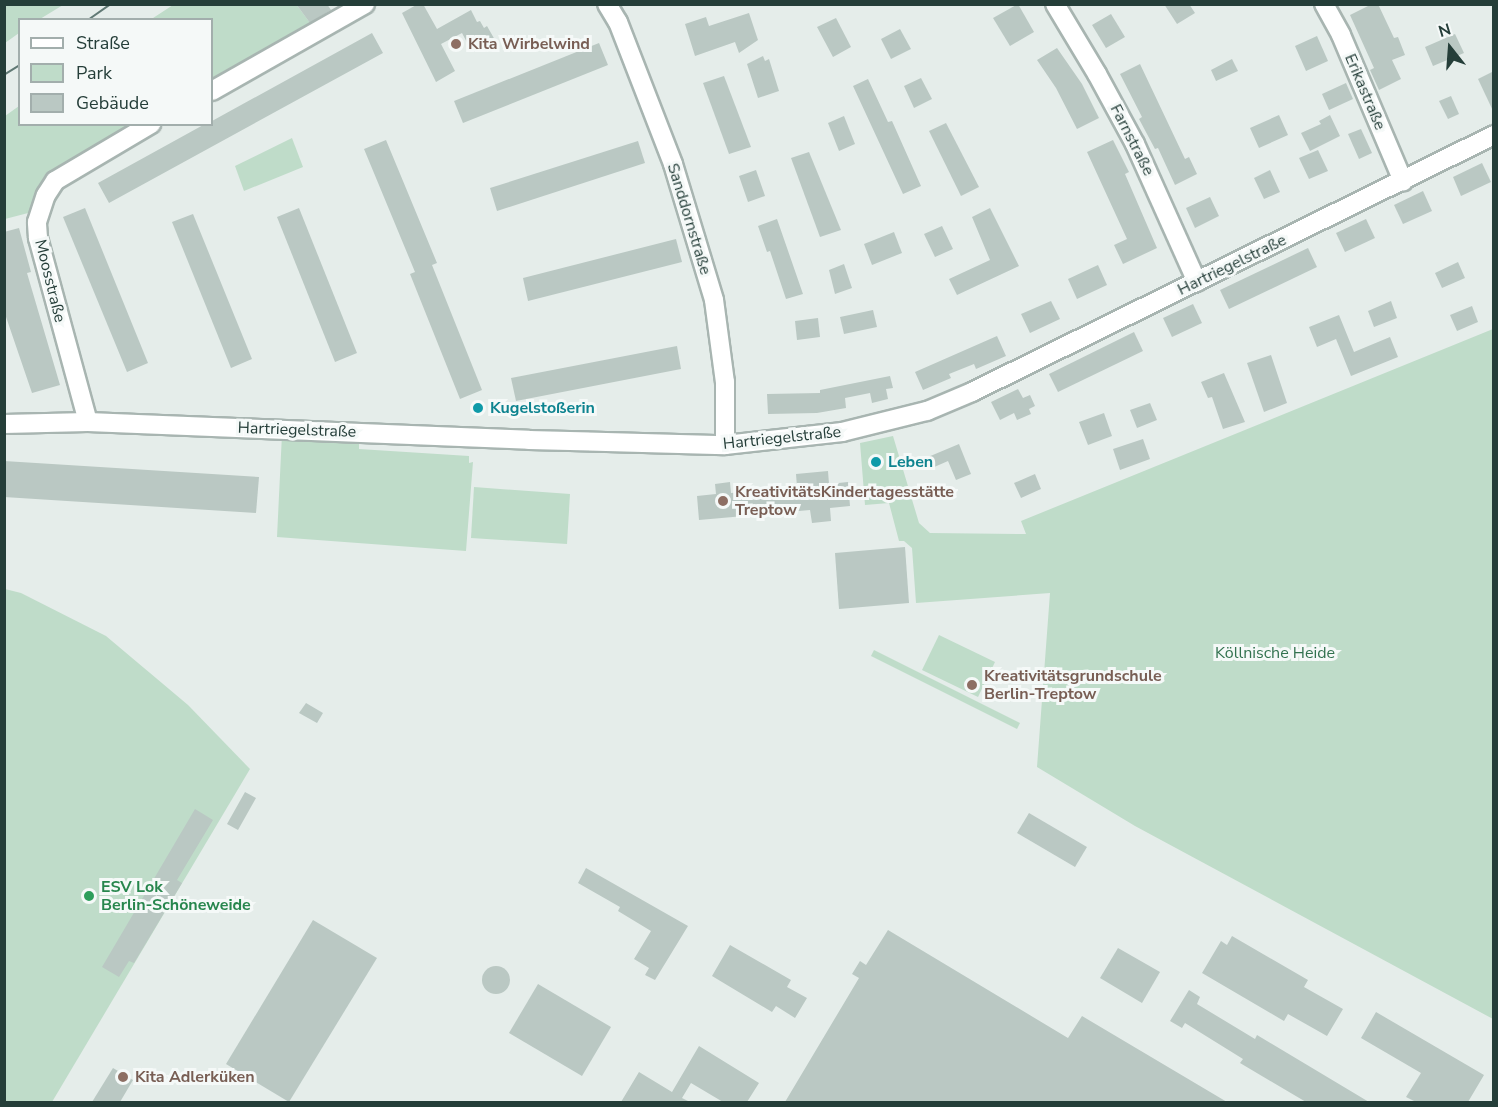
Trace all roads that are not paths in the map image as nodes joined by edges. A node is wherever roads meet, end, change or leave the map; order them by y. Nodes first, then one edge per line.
1 (365, 4) edge
2 (607, 4) edge
3 (1055, 4) edge
4 (1324, 4) edge
5 (213, 90) edge
6 (148, 126) edge
7 (1494, 135) edge
8 (1403, 181) junction
9 (1197, 282) junction
10 (88, 422) junction
11 (4, 424) edge
12 (725, 445) junction

1 - 5 street
2 - 12 street, Sanddornstraße
3 - 9 street, Farnstraße
4 - 8 street, Erikastraße
6 - 10 street, Moosstraße
7 - 8 street, Hartriegelstraße
8 - 9 street, Hartriegelstraße
9 - 12 street, Hartriegelstraße
10 - 11 street, Hartriegelstraße
10 - 12 street, Hartriegelstraße

